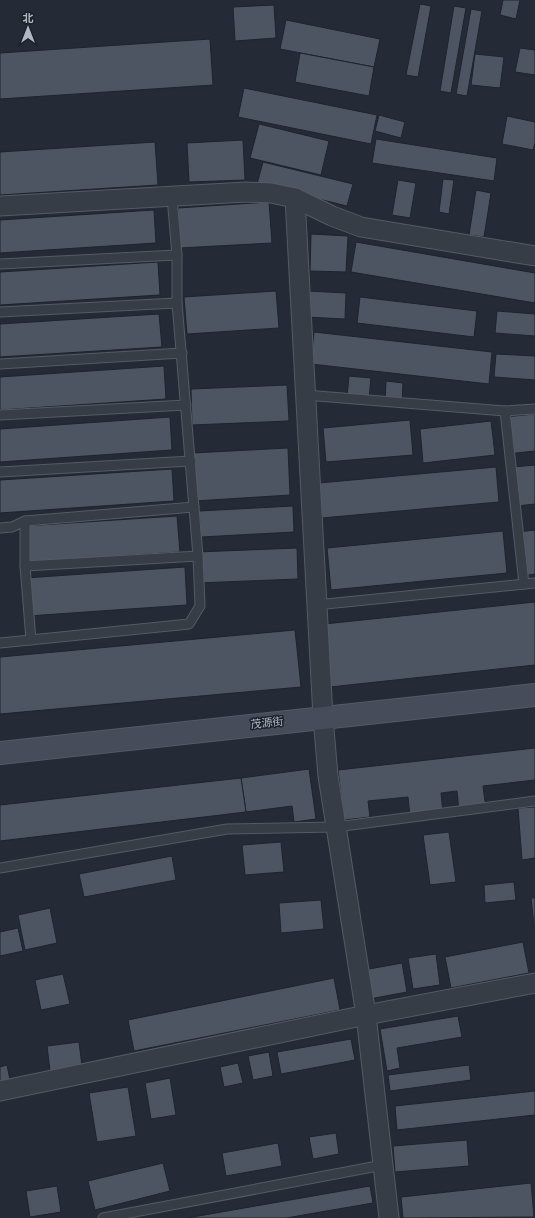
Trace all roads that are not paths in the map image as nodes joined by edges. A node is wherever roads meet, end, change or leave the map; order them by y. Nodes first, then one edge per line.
1 (172, 197) junction
2 (295, 198) junction
3 (0, 206) edge
4 (177, 255) junction
5 (535, 256) edge
6 (0, 264) edge
7 (177, 302) junction
8 (0, 312) edge
9 (182, 353) junction
10 (0, 364) edge
11 (305, 395) junction
12 (186, 405) junction
13 (535, 409) edge
14 (505, 411) junction
15 (0, 415) edge
16 (191, 461) junction
17 (0, 472) edge
18 (194, 508) junction
19 (25, 521) junction
20 (0, 528) edge
21 (198, 556) junction
22 (25, 566) junction
23 (535, 583) edge
24 (524, 584) junction
25 (316, 606) junction
26 (31, 640) junction
27 (0, 643) edge
28 (535, 695) edge
29 (323, 717) junction
30 (0, 752) edge
31 (535, 801) edge
32 (336, 827) junction
33 (0, 868) edge
34 (535, 983) edge
35 (366, 1015) junction
36 (0, 1091) edge
37 (383, 1165) junction
38 (104, 1218) edge
39 (390, 1218) edge

1 - 2 street
1 - 3 street
1 - 4 lane
2 - 5 street
2 - 11 street
4 - 6 lane
4 - 7 lane
7 - 8 lane
7 - 9 lane
9 - 10 lane
9 - 12 lane
11 - 14 lane
11 - 25 street
12 - 15 lane
12 - 16 lane
13 - 14 lane
14 - 24 lane
16 - 17 lane
16 - 18 lane
18 - 19 lane
18 - 21 lane
19 - 20 lane
19 - 22 lane
21 - 22 lane
21 - 26 lane
22 - 26 lane
23 - 24 lane
24 - 25 lane
25 - 29 street
26 - 27 lane
28 - 29 main road, 茂源街
29 - 30 main road, 茂源街
29 - 32 street
31 - 32 lane
32 - 33 lane
32 - 35 street
34 - 35 street
35 - 36 street
35 - 37 street
37 - 38 lane
37 - 39 street

